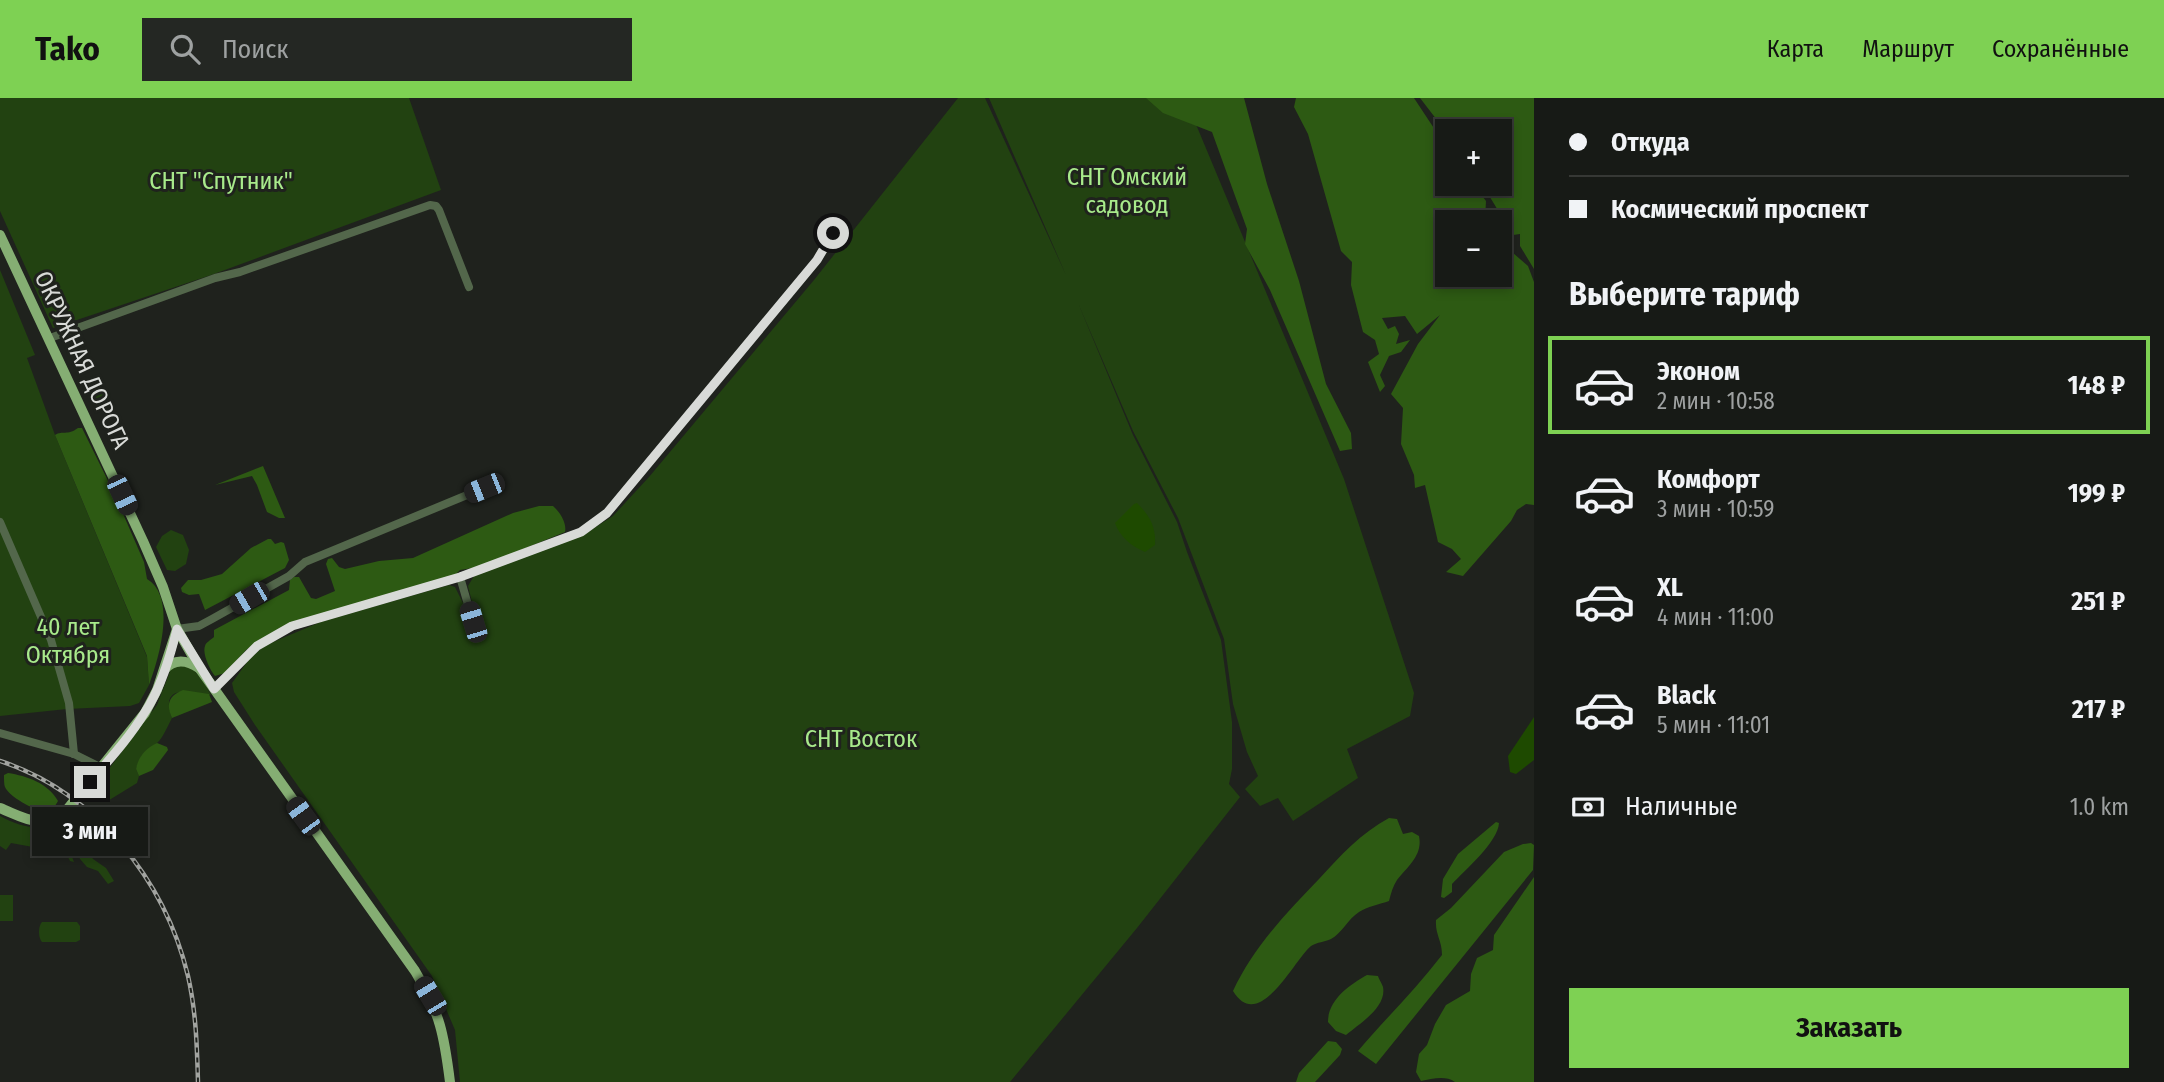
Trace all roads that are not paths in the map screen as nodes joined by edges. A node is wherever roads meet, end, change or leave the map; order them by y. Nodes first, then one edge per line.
1 (835, 229) dead end
2 (0, 236) edge
3 (470, 287) dead end
4 (50, 338) junction
5 (484, 488) dead end
6 (0, 522) edge
7 (460, 577) junction
8 (473, 622) dead end
9 (177, 629) junction
10 (200, 669) junction
11 (164, 670) junction
12 (214, 689) junction
13 (0, 733) edge
14 (74, 754) junction
15 (102, 768) junction
16 (0, 808) edge
17 (450, 1082) edge

1 - 7 street
2 - 4 main road, ОКРУЖНАЯ ДОРОГА
3 - 4 street
4 - 9 main road, ОКРУЖНАЯ ДОРОГА
5 - 9 street
6 - 14 street
7 - 8 street
7 - 12 street
9 - 10 main road, ОКРУЖНАЯ ДОРОГА
9 - 11 main road
10 - 11 main road
10 - 12 main road, ОКРУЖНАЯ ДОРОГА
11 - 15 main road
12 - 17 main road, ОКРУЖНАЯ ДОРОГА
13 - 14 street
14 - 15 street
15 - 16 main road

